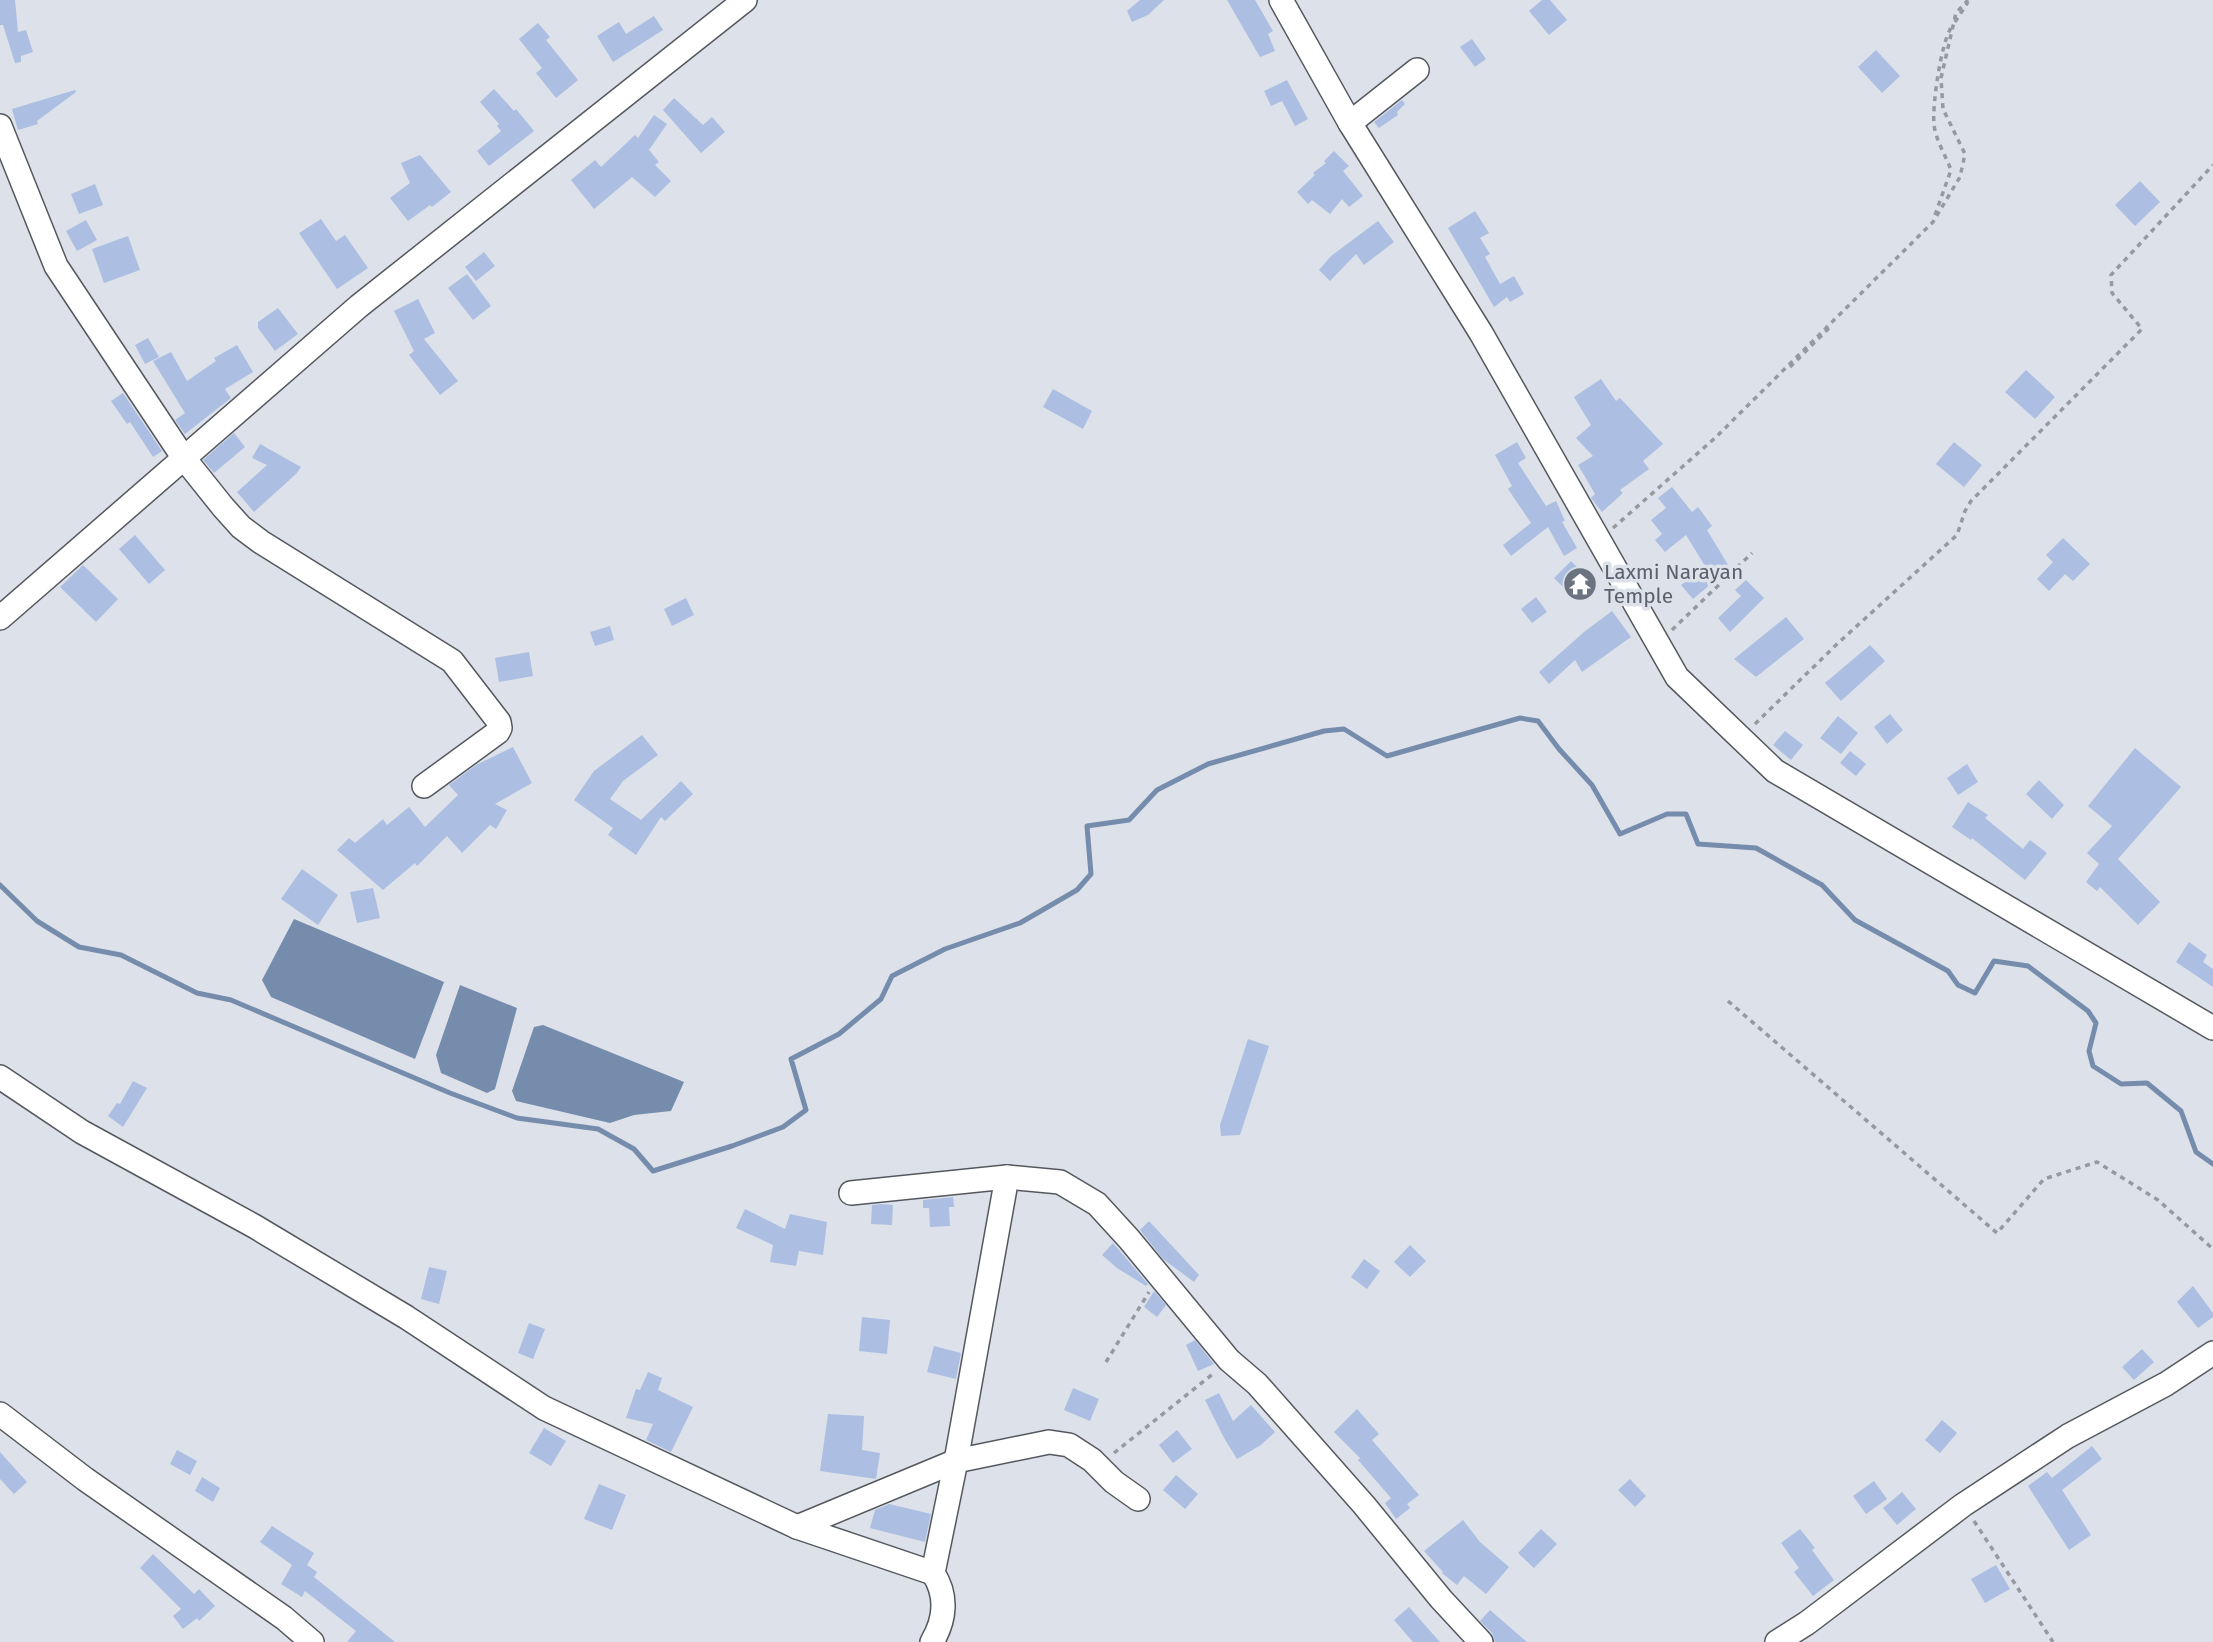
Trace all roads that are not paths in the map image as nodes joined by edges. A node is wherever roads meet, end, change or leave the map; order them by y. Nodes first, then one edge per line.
1 (745, 0) edge
2 (1281, 0) edge
3 (1417, 70) dead end
4 (1350, 123) junction
5 (0, 127) edge
6 (183, 457) junction
7 (0, 618) edge
8 (425, 786) dead end
9 (2213, 1028) edge
10 (0, 1077) edge
11 (1007, 1177) junction
12 (851, 1194) dead end
13 (2213, 1353) edge
14 (0, 1414) edge
15 (956, 1461) junction
16 (1138, 1499) dead end
17 (797, 1527) junction
18 (933, 1573) junction
19 (312, 1642) edge
20 (932, 1642) edge
21 (1481, 1642) edge
22 (1777, 1642) edge

1 - 6 street
2 - 4 street
3 - 4 street
4 - 9 street
5 - 6 street
6 - 7 street
6 - 8 street
10 - 17 street
11 - 12 street
11 - 15 street
11 - 21 street
13 - 22 street
14 - 19 street
15 - 16 street
15 - 17 street
15 - 18 street
17 - 18 street
18 - 20 street

